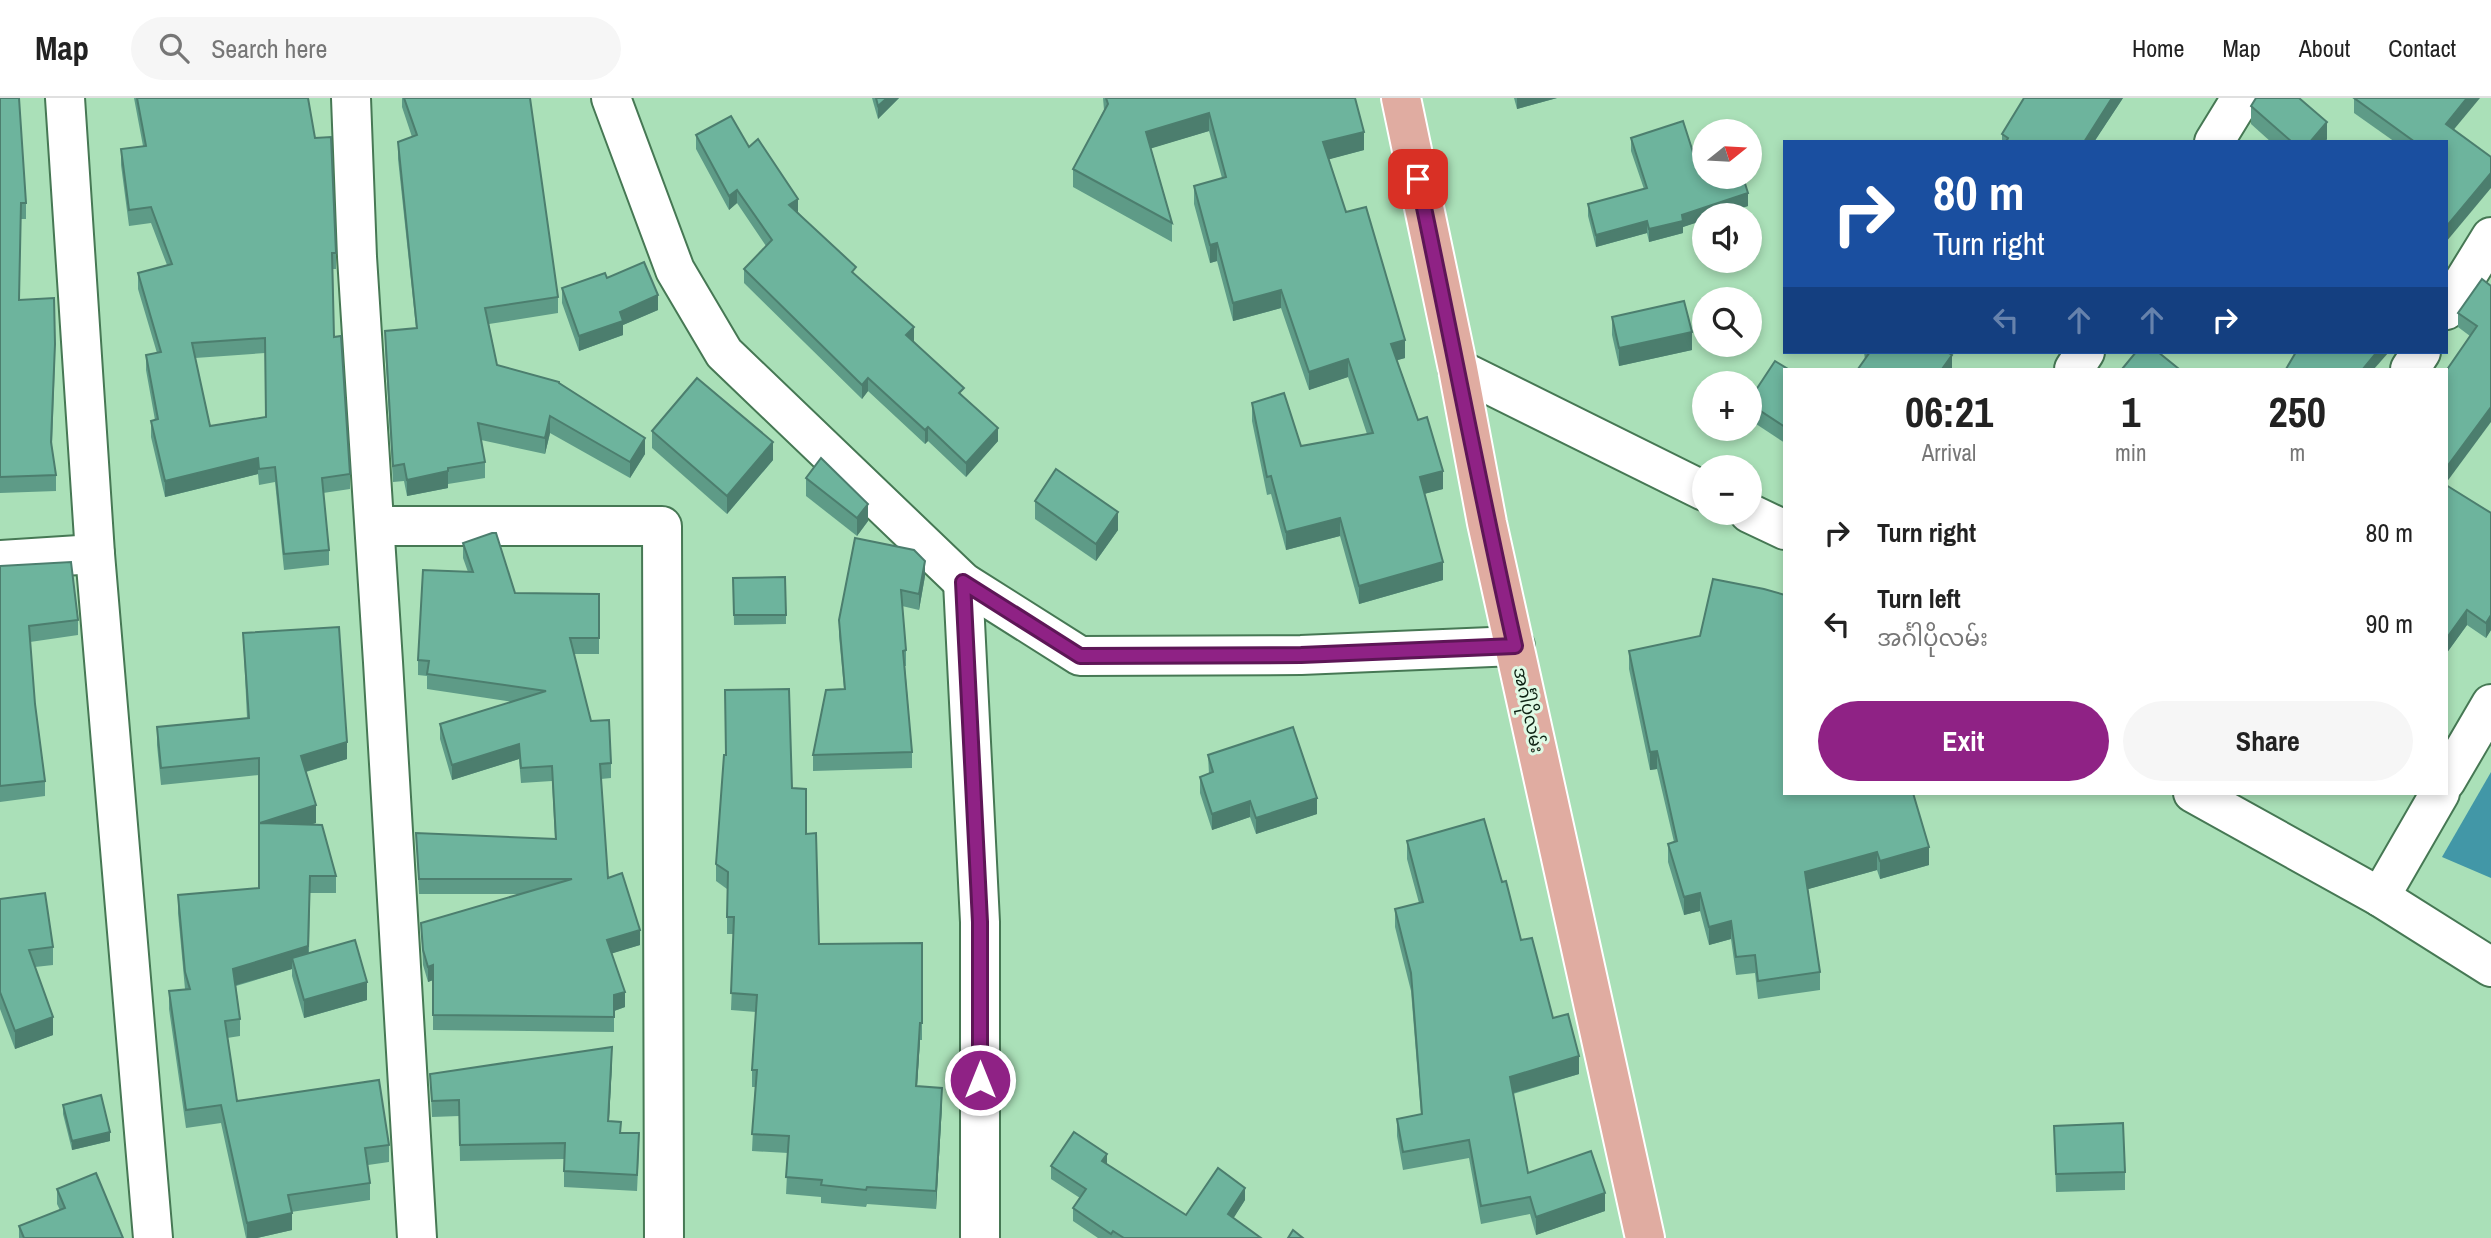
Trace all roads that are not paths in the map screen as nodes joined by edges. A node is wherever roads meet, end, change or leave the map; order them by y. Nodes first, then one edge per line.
1 (65, 98) edge
2 (351, 98) edge
3 (611, 98) edge
4 (1401, 98) edge
5 (2242, 98) edge
6 (2215, 140) edge
7 (2491, 237) edge
8 (2448, 307) edge
9 (1458, 369) junction
10 (1692, 485) edge
11 (1762, 519) edge
12 (375, 526) junction
13 (1783, 529) edge
14 (95, 554) junction
15 (0, 560) edge
16 (963, 582) junction
17 (1515, 646) junction
18 (2491, 704) edge
19 (2448, 778) edge
20 (2197, 795) edge
21 (2439, 795) edge
22 (2380, 897) junction
23 (2491, 967) edge
24 (153, 1238) edge
25 (417, 1238) edge
26 (664, 1238) edge
27 (980, 1238) edge
28 (1645, 1238) edge

1 - 14 street
2 - 12 street
3 - 16 street
4 - 9 main road, အင်္ဂါပိုလမ်း
5 - 6 street
7 - 8 street
9 - 10 street
9 - 17 main road, အင်္ဂါပိုလမ်း
11 - 13 street
12 - 25 street
12 - 26 street
14 - 15 street
14 - 24 street
16 - 17 street
16 - 27 street
17 - 28 main road, အင်္ဂါပိုလမ်း
18 - 19 street
20 - 22 street
21 - 22 street
22 - 23 street

